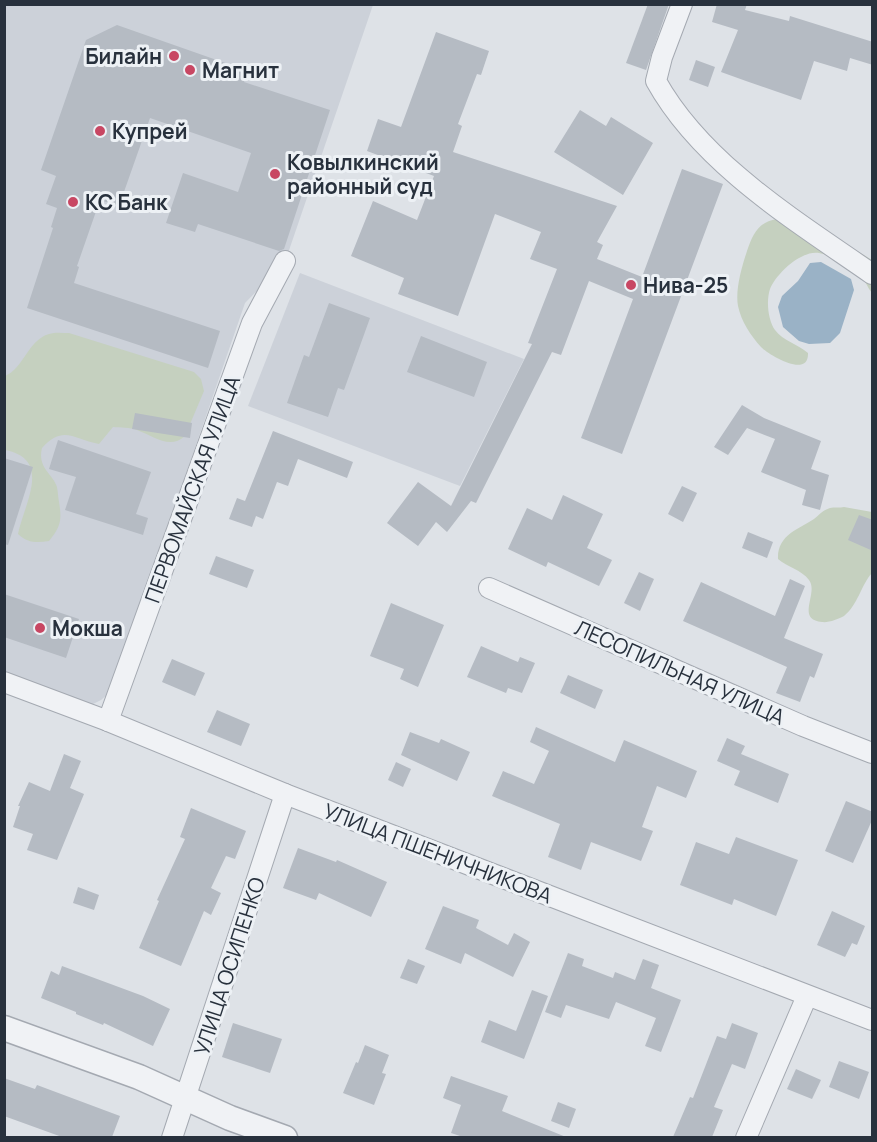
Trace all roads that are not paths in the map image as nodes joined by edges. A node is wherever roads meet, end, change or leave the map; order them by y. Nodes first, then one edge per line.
1 (682, 4) edge
2 (285, 261) dead end
3 (873, 274) edge
4 (489, 588) dead end
5 (4, 682) edge
6 (108, 721) junction
7 (873, 753) edge
8 (285, 794) junction
9 (807, 996) junction
10 (873, 1020) edge
11 (4, 1028) edge
12 (186, 1097) junction
13 (172, 1137) edge
14 (285, 1137) edge
15 (747, 1137) edge

1 - 3 street
2 - 6 street, ПЕРВОМАЙСКАЯ УЛИЦА
4 - 7 street, ЛЕСОПИЛЬНАЯ УЛИЦА
5 - 6 street, УЛИЦА ПШЕНИЧНИКОВА
6 - 8 street, УЛИЦА ПШЕНИЧНИКОВА
8 - 9 street, УЛИЦА ПШЕНИЧНИКОВА
8 - 12 street, УЛИЦА ОСИПЕНКО
9 - 10 street, УЛИЦА ПШЕНИЧНИКОВА
9 - 15 street
11 - 12 street
12 - 13 street, УЛИЦА ОСИПЕНКО
12 - 14 street

